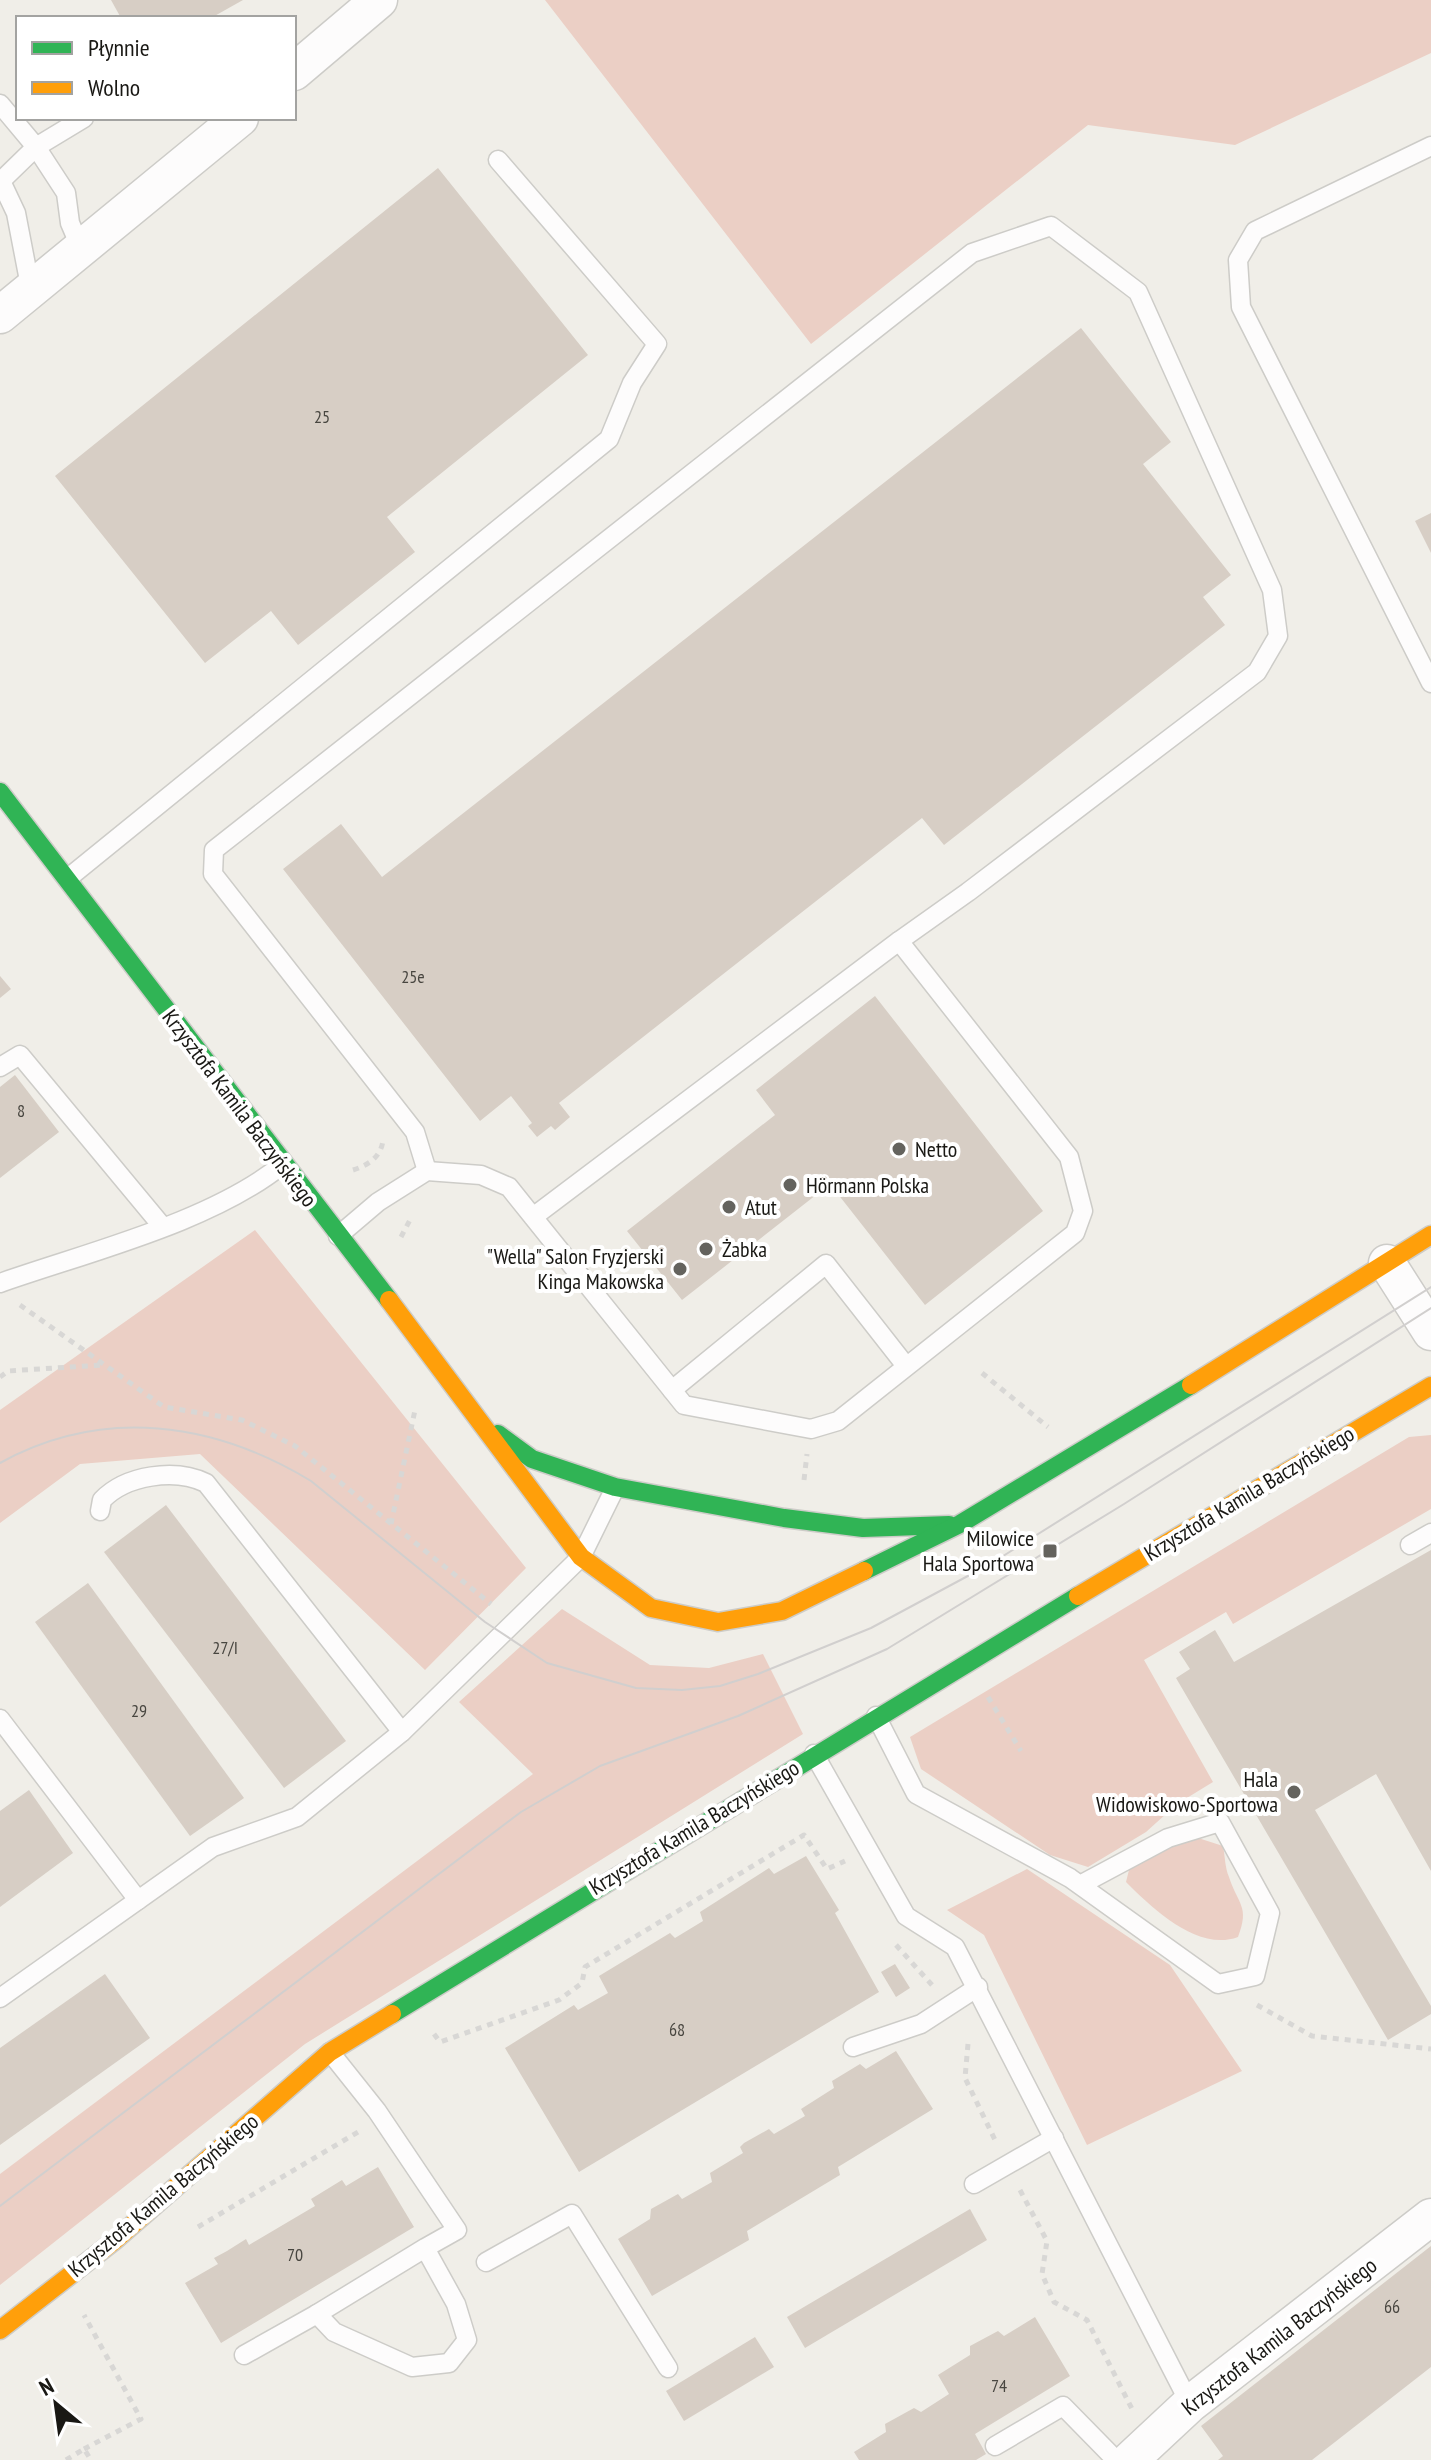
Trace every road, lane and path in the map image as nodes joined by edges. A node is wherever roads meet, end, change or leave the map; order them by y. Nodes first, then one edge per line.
1 (379, 0) edge
2 (296, 70) edge
3 (0, 104) edge
4 (81, 120) edge
5 (238, 120) edge
6 (1431, 146) edge
7 (36, 147) junction
8 (498, 160) dead end
9 (1, 180) edge
10 (82, 251) junction
11 (31, 292) junction
12 (0, 315) edge
13 (1431, 683) edge
14 (0, 792) edge
15 (67, 879) junction
16 (899, 941) junction
17 (0, 1067) edge
18 (384, 1134) dead end
19 (283, 1164) junction
20 (353, 1170) dead end
21 (427, 1171) junction
22 (423, 1206) dead end
23 (533, 1217) junction
24 (162, 1226) junction
25 (1431, 1235) edge
26 (338, 1236) junction
27 (401, 1237) dead end
28 (1387, 1263) junction
29 (0, 1283) edge
30 (16, 1302) dead end
31 (1431, 1332) edge
32 (104, 1365) junction
33 (906, 1366) junction
34 (982, 1373) dead end
35 (0, 1377) edge
36 (1431, 1386) edge
37 (672, 1390) junction
38 (415, 1410) dead end
39 (482, 1421) junction
40 (811, 1429) junction
41 (1052, 1431) dead end
42 (803, 1483) dead end
43 (615, 1487) junction
44 (100, 1511) dead end
45 (391, 1524) junction
46 (960, 1524) junction
47 (1431, 1533) edge
48 (1410, 1545) dead end
49 (581, 1557) junction
50 (513, 1622) junction
51 (981, 1686) dead end
52 (876, 1716) junction
53 (0, 1719) edge
54 (402, 1732) junction
55 (1021, 1751) dead end
56 (814, 1754) junction
57 (837, 1847) dead end
58 (845, 1861) junction
59 (853, 1874) dead end
60 (1080, 1885) junction
61 (138, 1900) junction
62 (892, 1940) dead end
63 (1212, 1979) junction
64 (978, 1987) junction
65 (0, 1998) edge
66 (949, 2007) junction
67 (429, 2027) dead end
68 (853, 2047) dead end
69 (1431, 2049) edge
70 (330, 2052) junction
71 (381, 2119) junction
72 (1054, 2138) junction
73 (1008, 2166) junction
74 (974, 2184) dead end
75 (1431, 2217) edge
76 (187, 2236) dead end
77 (425, 2248) junction
78 (486, 2262) dead end
79 (61, 2281) junction
80 (317, 2314) junction
81 (0, 2330) edge
82 (244, 2355) dead end
83 (668, 2368) dead end
84 (1190, 2404) junction
85 (995, 2446) dead end
86 (84, 2449) junction
87 (1140, 2451) edge
88 (66, 2460) edge
89 (91, 2460) edge
90 (1116, 2460) edge

1 - 2 street
3 - 7 lane
4 - 7 lane
5 - 10 street
6 - 13 lane
7 - 9 lane
7 - 10 lane
8 - 15 lane
9 - 11 lane
10 - 11 street
11 - 12 street
14 - 15 street, Krzysztofa Kamila Baczyńskiego
15 - 19 street, Krzysztofa Kamila Baczyńskiego
16 - 21 lane
16 - 23 lane
16 - 33 lane
17 - 24 lane
18 - 20 path
19 - 24 lane
19 - 26 street, Krzysztofa Kamila Baczyńskiego
21 - 23 lane
21 - 26 lane
22 - 27 path
23 - 37 lane
24 - 29 lane
25 - 28 street, Krzysztofa Kamila Baczyńskiego
26 - 39 street, Krzysztofa Kamila Baczyńskiego
28 - 31 street
28 - 46 street, Krzysztofa Kamila Baczyńskiego
30 - 32 path
32 - 35 path
32 - 45 path
33 - 37 lane
33 - 40 lane
34 - 41 path
36 - 52 street, Krzysztofa Kamila Baczyńskiego
37 - 40 lane
38 - 45 path
39 - 43 street, Krzysztofa Kamila Baczyńskiego
39 - 49 street, Krzysztofa Kamila Baczyńskiego
40 - 42 path
43 - 46 street, Krzysztofa Kamila Baczyńskiego
43 - 49 lane
44 - 54 lane
45 - 50 path
46 - 49 street, Krzysztofa Kamila Baczyńskiego
47 - 48 lane
49 - 50 lane
50 - 54 lane
51 - 55 path
52 - 56 street, Krzysztofa Kamila Baczyńskiego
52 - 60 lane
53 - 61 lane
54 - 61 lane
56 - 64 lane
56 - 70 street, Krzysztofa Kamila Baczyńskiego
57 - 58 path
58 - 59 path
58 - 67 path
60 - 63 lane
60 - 63 lane
61 - 65 lane
62 - 66 path
63 - 69 path
64 - 66 lane
64 - 72 lane
66 - 68 lane
66 - 73 path
70 - 71 lane
70 - 79 street, Krzysztofa Kamila Baczyńskiego
71 - 76 path
71 - 77 lane
72 - 73 lane
72 - 84 lane
73 - 74 lane
73 - 87 path
75 - 84 street, Krzysztofa Kamila Baczyńskiego
77 - 80 lane
77 - 80 lane
78 - 83 lane
79 - 81 street, Krzysztofa Kamila Baczyńskiego
79 - 86 path
80 - 82 lane
84 - 87 street, Krzysztofa Kamila Baczyńskiego
85 - 90 lane
86 - 88 path
86 - 89 path

